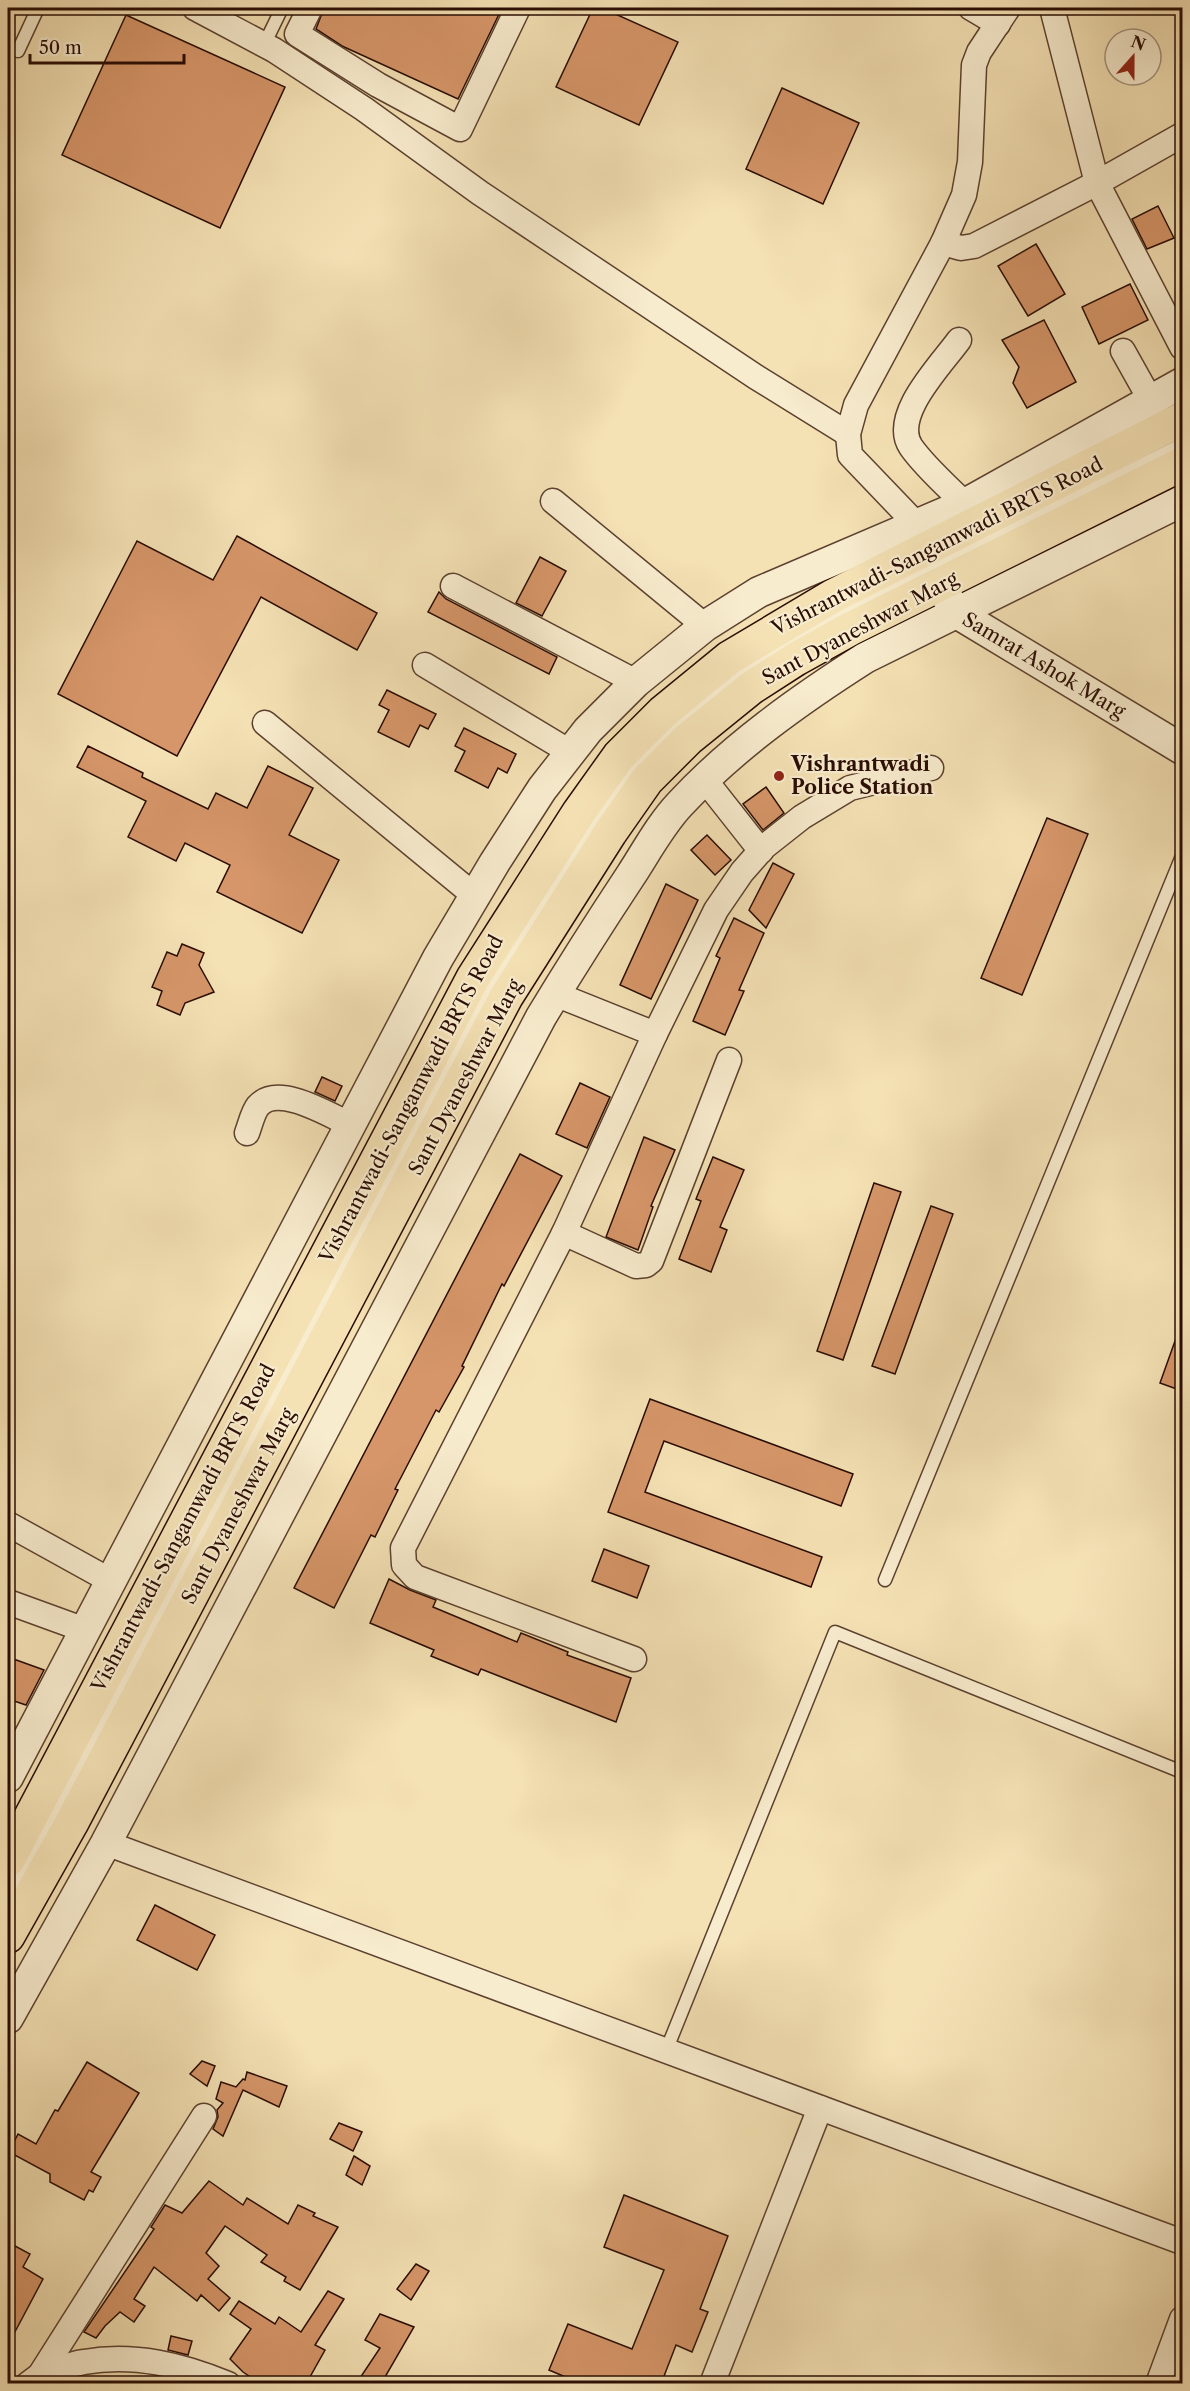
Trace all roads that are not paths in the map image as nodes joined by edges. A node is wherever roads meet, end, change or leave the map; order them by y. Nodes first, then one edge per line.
1 (38, 8) edge
2 (195, 8) edge
3 (282, 8) edge
4 (310, 8) edge
5 (518, 8) edge
6 (971, 8) edge
7 (1052, 8) edge
8 (1003, 16) edge
9 (264, 45) junction
10 (18, 51) dead end
11 (378, 85) junction
12 (364, 109) junction
13 (1182, 135) edge
14 (1097, 183) junction
15 (943, 243) junction
16 (959, 340) dead end
17 (1182, 347) edge
18 (1124, 351) dead end
19 (1182, 383) edge
20 (1151, 401) junction
21 (1182, 419) edge
22 (848, 434) junction
23 (1182, 444) edge
24 (1182, 464) edge
25 (553, 501) dead end
26 (1182, 501) edge
27 (965, 504) junction
28 (933, 568) junction
29 (453, 585) dead end
30 (705, 626) junction
31 (425, 665) dead end
32 (636, 682) junction
33 (265, 723) dead end
34 (1182, 749) edge
35 (570, 752) junction
36 (931, 768) dead end
37 (705, 780) junction
38 (761, 851) junction
39 (1182, 856) edge
40 (475, 896) junction
41 (555, 994) junction
42 (655, 1034) junction
43 (729, 1060) dead end
44 (351, 1125) junction
45 (247, 1133) dead end
46 (564, 1233) junction
47 (8, 1524) edge
48 (885, 1580) dead end
49 (111, 1581) junction
50 (8, 1602) edge
51 (85, 1630) junction
52 (633, 1659) dead end
53 (1182, 1772) edge
54 (8, 1777) edge
55 (106, 1843) junction
56 (8, 1860) edge
57 (8, 1898) edge
58 (8, 1936) edge
59 (8, 2018) edge
60 (666, 2051) junction
61 (820, 2108) junction
62 (204, 2116) dead end
63 (1182, 2242) edge
64 (1182, 2319) edge
65 (34, 2379) edge
66 (228, 2384) edge
67 (712, 2384) edge
68 (1158, 2384) edge

1 - 10 lane
2 - 9 street
3 - 9 lane
4 - 11 street
5 - 11 street
6 - 8 street
7 - 14 street
8 - 15 street
9 - 12 street
11 - 12 street
12 - 22 street
13 - 14 street
14 - 15 street
14 - 17 street
15 - 22 street
16 - 27 street
18 - 20 street
19 - 20 street
20 - 27 street
21 - 28 main road, Sant Dyaneshwar Marg
22 - 28 street
23 - 28 lane, Vishrantwadi-Sangamwadi BRTS Road
24 - 28 main road, Sant Dyaneshwar Marg
25 - 30 street
26 - 28 street
27 - 28 street
28 - 30 street
28 - 34 street, Samrat Ashok Marg
28 - 37 street
28 - 56 main road, Sant Dyaneshwar Marg
28 - 57 lane, Vishrantwadi-Sangamwadi BRTS Road
28 - 58 main road, Sant Dyaneshwar Marg
29 - 32 street
30 - 32 street
31 - 35 street
32 - 35 street
33 - 40 street
35 - 40 street
36 - 38 street
37 - 38 street
37 - 41 street
38 - 42 street
39 - 48 lane
40 - 44 street
41 - 42 street
41 - 55 street
42 - 46 street
43 - 46 street
44 - 45 street
44 - 49 street
46 - 52 street
47 - 49 street
49 - 51 street
50 - 51 street
51 - 54 street
53 - 60 lane
55 - 59 street
55 - 60 street
60 - 61 street
61 - 63 street
61 - 67 street
62 - 65 street
64 - 68 street
65 - 66 street

